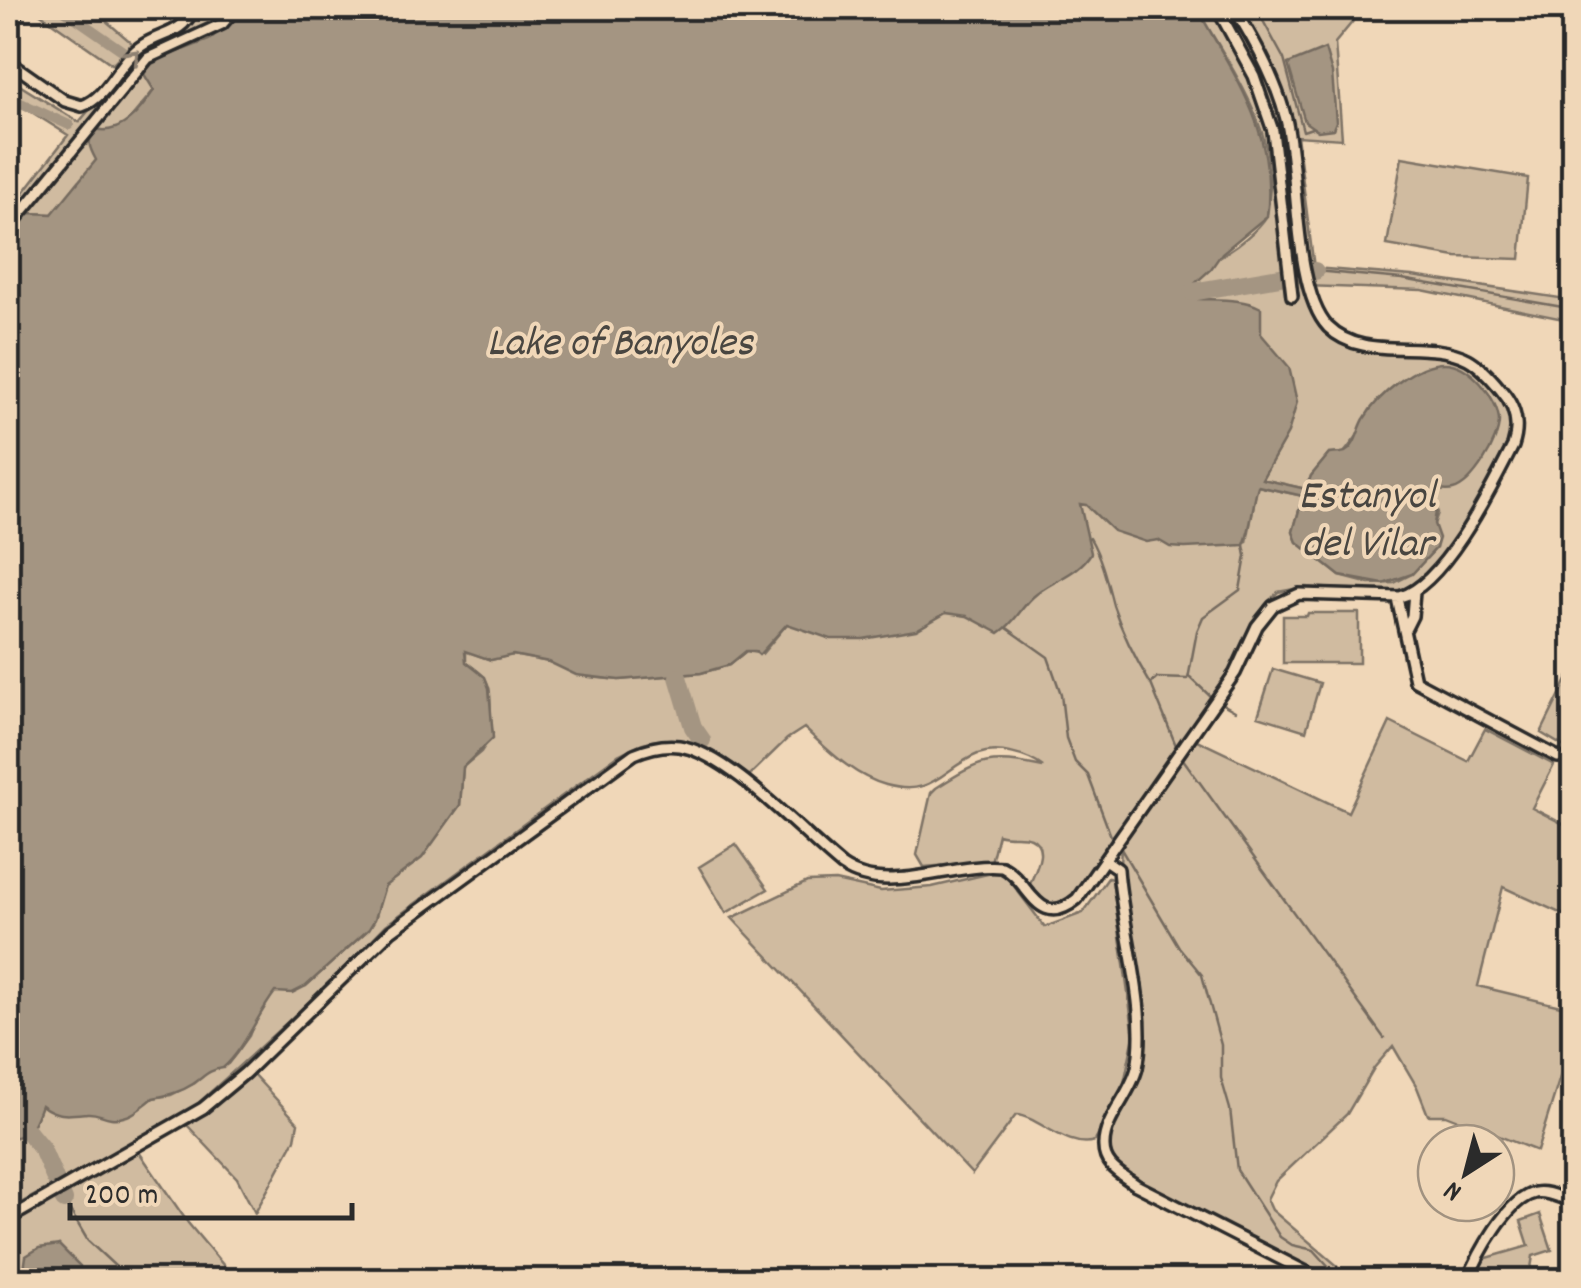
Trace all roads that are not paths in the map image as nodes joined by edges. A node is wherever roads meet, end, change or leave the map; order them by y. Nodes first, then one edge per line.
1 (18, 8) edge
2 (215, 8) edge
3 (236, 8) edge
4 (1217, 8) edge
5 (1234, 8) edge
6 (191, 9) edge
7 (8, 24) edge
8 (8, 61) edge
9 (8, 229) edge
10 (1291, 291) dead end
11 (1414, 592) junction
12 (1397, 598) junction
13 (1406, 628) junction
14 (1558, 757) dead end
15 (1105, 860) junction
16 (1574, 1202) edge
17 (8, 1219) edge
18 (1322, 1280) edge
19 (1468, 1280) edge

1 - 7 street
2 - 6 street
3 - 9 street
4 - 10 street
5 - 11 street
8 -> 6 street
11 - 12 street
11 - 13 street
12 - 13 street
12 - 15 street
13 - 14 street
15 - 17 street
15 - 18 street
16 - 19 street

